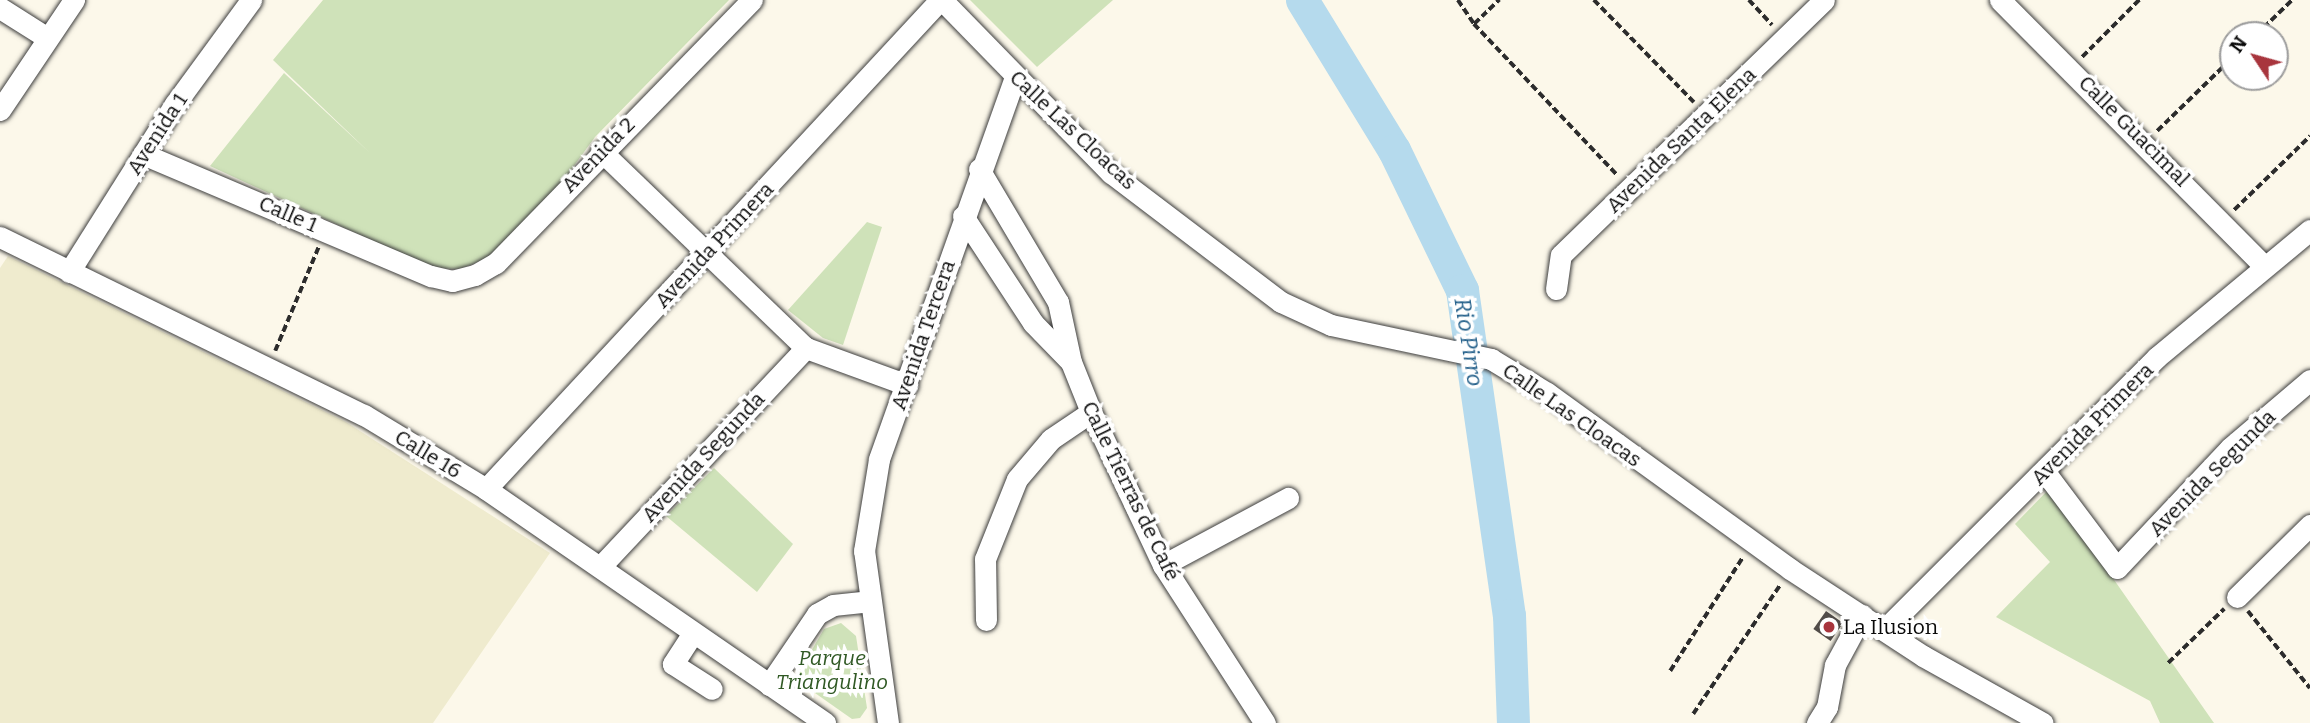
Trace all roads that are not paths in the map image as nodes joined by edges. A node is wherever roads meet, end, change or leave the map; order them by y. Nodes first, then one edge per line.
1 (74, 0) edge
2 (251, 0) edge
3 (752, 0) edge
4 (941, 0) edge
5 (1824, 0) edge
6 (2000, 0) edge
7 (0, 8) edge
8 (46, 37) junction
9 (1014, 77) junction
10 (0, 110) edge
11 (601, 151) junction
12 (143, 154) junction
13 (979, 169) junction
14 (963, 216) junction
15 (2310, 230) edge
16 (0, 237) edge
17 (708, 252) junction
18 (2264, 266) junction
19 (69, 272) junction
20 (431, 276) joint
21 (1556, 289) dead end
22 (806, 348) junction
23 (1072, 362) junction
24 (2310, 380) edge
25 (907, 385) junction
26 (1091, 412) junction
27 (2045, 472) junction
28 (486, 489) junction
29 (1288, 498) dead end
30 (2310, 525) edge
31 (1163, 565) junction
32 (600, 567) junction
33 (2237, 597) road end
34 (869, 601) junction
35 (1862, 615) junction
36 (986, 621) dead end
37 (1884, 630) junction
38 (693, 633) junction
39 (769, 685) junction
40 (712, 689) dead end
41 (883, 698) junction
42 (2021, 718) edge
43 (825, 723) edge
44 (888, 723) edge
45 (900, 723) edge
46 (1265, 723) edge
47 (1816, 723) edge
48 (2043, 723) edge

1 - 8 street
2 - 12 street, Avenida 1
3 - 11 street, Avenida 2
4 - 9 street, Calle Las Cloacas
4 - 17 street, Avenida Primera
5 - 21 street, Avenida Santa Elena
6 - 18 street, Calle Guacimal
7 - 8 street
8 - 10 street
9 - 13 street, Avenida Tercera
9 - 35 street, Calle Las Cloacas
11 - 17 street
11 - 20 street, Avenida 2
12 - 19 street, Avenida 1
12 - 20 street, Calle 1
13 - 14 street, Avenida Tercera
13 - 23 street, Calle Tierras de Café
14 - 23 street, Calle Tierras de Café
14 - 25 street, Avenida Tercera
15 - 18 street, Avenida Primera
16 - 19 street, Calle 16
17 - 22 street
17 - 28 street, Avenida Primera
18 - 27 street, Avenida Primera
19 - 28 street, Calle 16
22 - 25 street
22 - 32 street, Avenida Segunda
23 - 26 street, Calle Tierras de Café
24 - 27 street, Avenida Segunda
25 - 34 street, Avenida Tercera
26 - 31 street, Calle Tierras de Café
26 - 36 street
27 - 37 street, Avenida Primera
28 - 32 street, Calle 16
29 - 31 street
30 - 33 street
31 - 46 street, Calle Tierras de Café
32 - 38 street, Calle 16
34 - 39 street
34 - 41 street, Avenida Tercera
35 - 37 street, Calle Las Cloacas
35 - 47 street
37 - 42 street, Calle Las Cloacas
38 - 39 street, Calle 16
38 - 40 street
39 - 43 street, Calle 16
41 - 44 street, Avenida Tercera
41 - 45 street
42 - 48 street, Calle Las Cloacas

